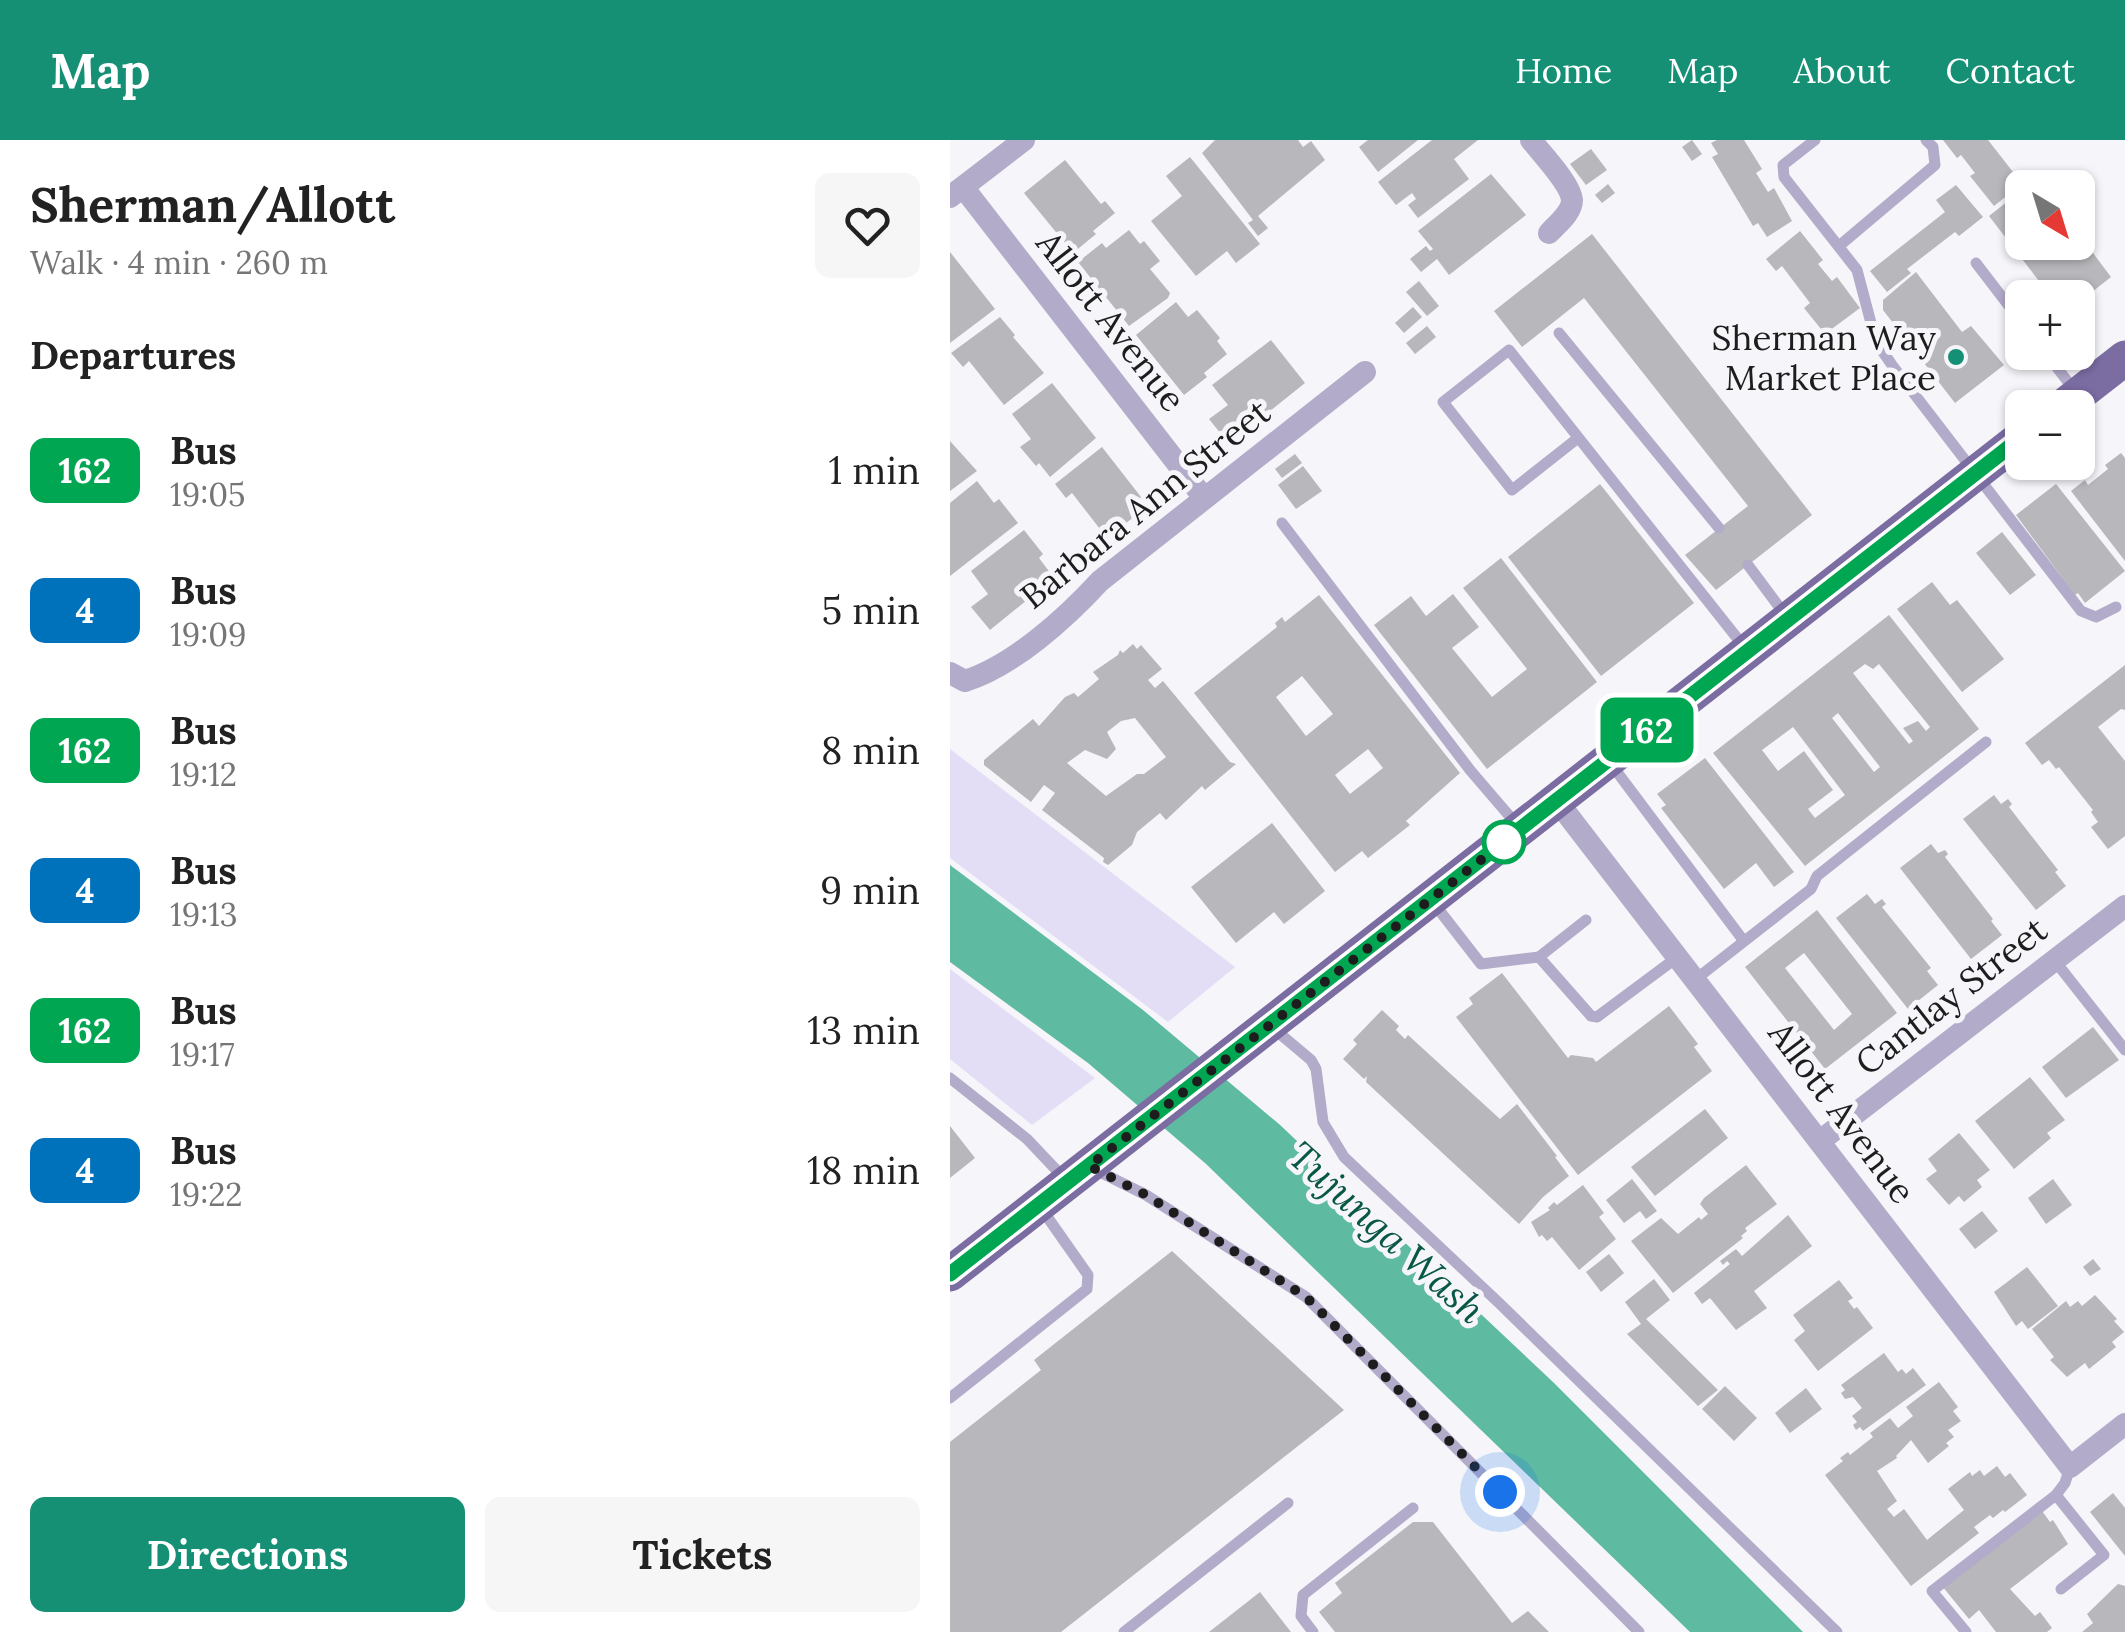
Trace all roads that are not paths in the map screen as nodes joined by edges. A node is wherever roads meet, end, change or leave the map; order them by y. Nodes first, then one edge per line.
1 (1024, 140) edge
2 (1531, 140) edge
3 (1816, 140) edge
4 (1926, 140) edge
5 (956, 192) edge
6 (1549, 233) dead end
7 (1839, 246) junction
8 (1976, 263) dead end
9 (2005, 301) edge
10 (1559, 334) dead end
11 (2125, 358) edge
12 (1365, 372) dead end
13 (2083, 390) edge
14 (1578, 438) junction
15 (2005, 451) edge
16 (1974, 475) junction
17 (1204, 498) junction
18 (1282, 524) dead end
19 (1719, 528) dead end
20 (1748, 565) dead end
21 (2116, 607) dead end
22 (1788, 620) junction
23 (1748, 651) junction
24 (958, 677) edge
25 (1986, 742) dead end
26 (1609, 761) junction
27 (1558, 802) junction
28 (1520, 829) junction
29 (1430, 900) junction
30 (2125, 906) edge
31 (1586, 920) dead end
32 (1743, 940) junction
33 (1678, 956) junction
34 (1539, 957) junction
35 (2055, 960) junction
36 (1696, 979) junction
37 (1260, 1033) junction
38 (2125, 1050) edge
39 (950, 1078) edge
40 (1820, 1142) junction
41 (1078, 1174) junction
42 (1038, 1205) junction
43 (950, 1274) edge
44 (950, 1398) edge
45 (2125, 1424) edge
46 (2070, 1467) junction
47 (2056, 1495) junction
48 (1288, 1504) dead end
49 (1413, 1508) dead end
50 (2061, 1589) dead end
51 (1124, 1632) edge
52 (1313, 1632) edge
53 (1639, 1632) edge
54 (1837, 1632) edge
55 (1966, 1632) edge

1 - 5 street
2 - 6 street
3 - 7 lane
4 - 7 lane
5 - 17 street, Allott Avenue
7 - 16 lane
8 - 9 lane
10 - 19 lane
11 - 13 main road
12 - 17 street, Barbara Ann Street
14 - 14 lane
14 - 23 lane
15 - 16 main road
16 - 21 lane
16 - 22 main road
17 - 24 street, Barbara Ann Street
18 - 28 lane
20 - 22 lane
22 - 23 main road
23 - 26 main road
25 - 32 lane
26 - 27 main road
26 - 32 lane
27 - 28 main road
27 - 33 street, Allott Avenue
28 - 29 main road
29 - 34 lane
29 - 37 main road
30 - 35 street, Cantlay Street
31 - 34 lane
32 - 36 lane
33 - 34 lane
33 - 36 street, Allott Avenue
35 - 38 lane
35 - 40 street, Cantlay Street
36 - 40 street, Allott Avenue
37 - 41 main road
37 - 54 lane
39 - 41 lane
40 - 46 street, Allott Avenue
41 - 42 main road
41 - 53 lane
42 - 43 main road
42 - 44 lane
45 - 46 street
46 - 47 lane
47 - 50 lane
47 - 55 lane
48 - 51 lane
49 - 52 lane

